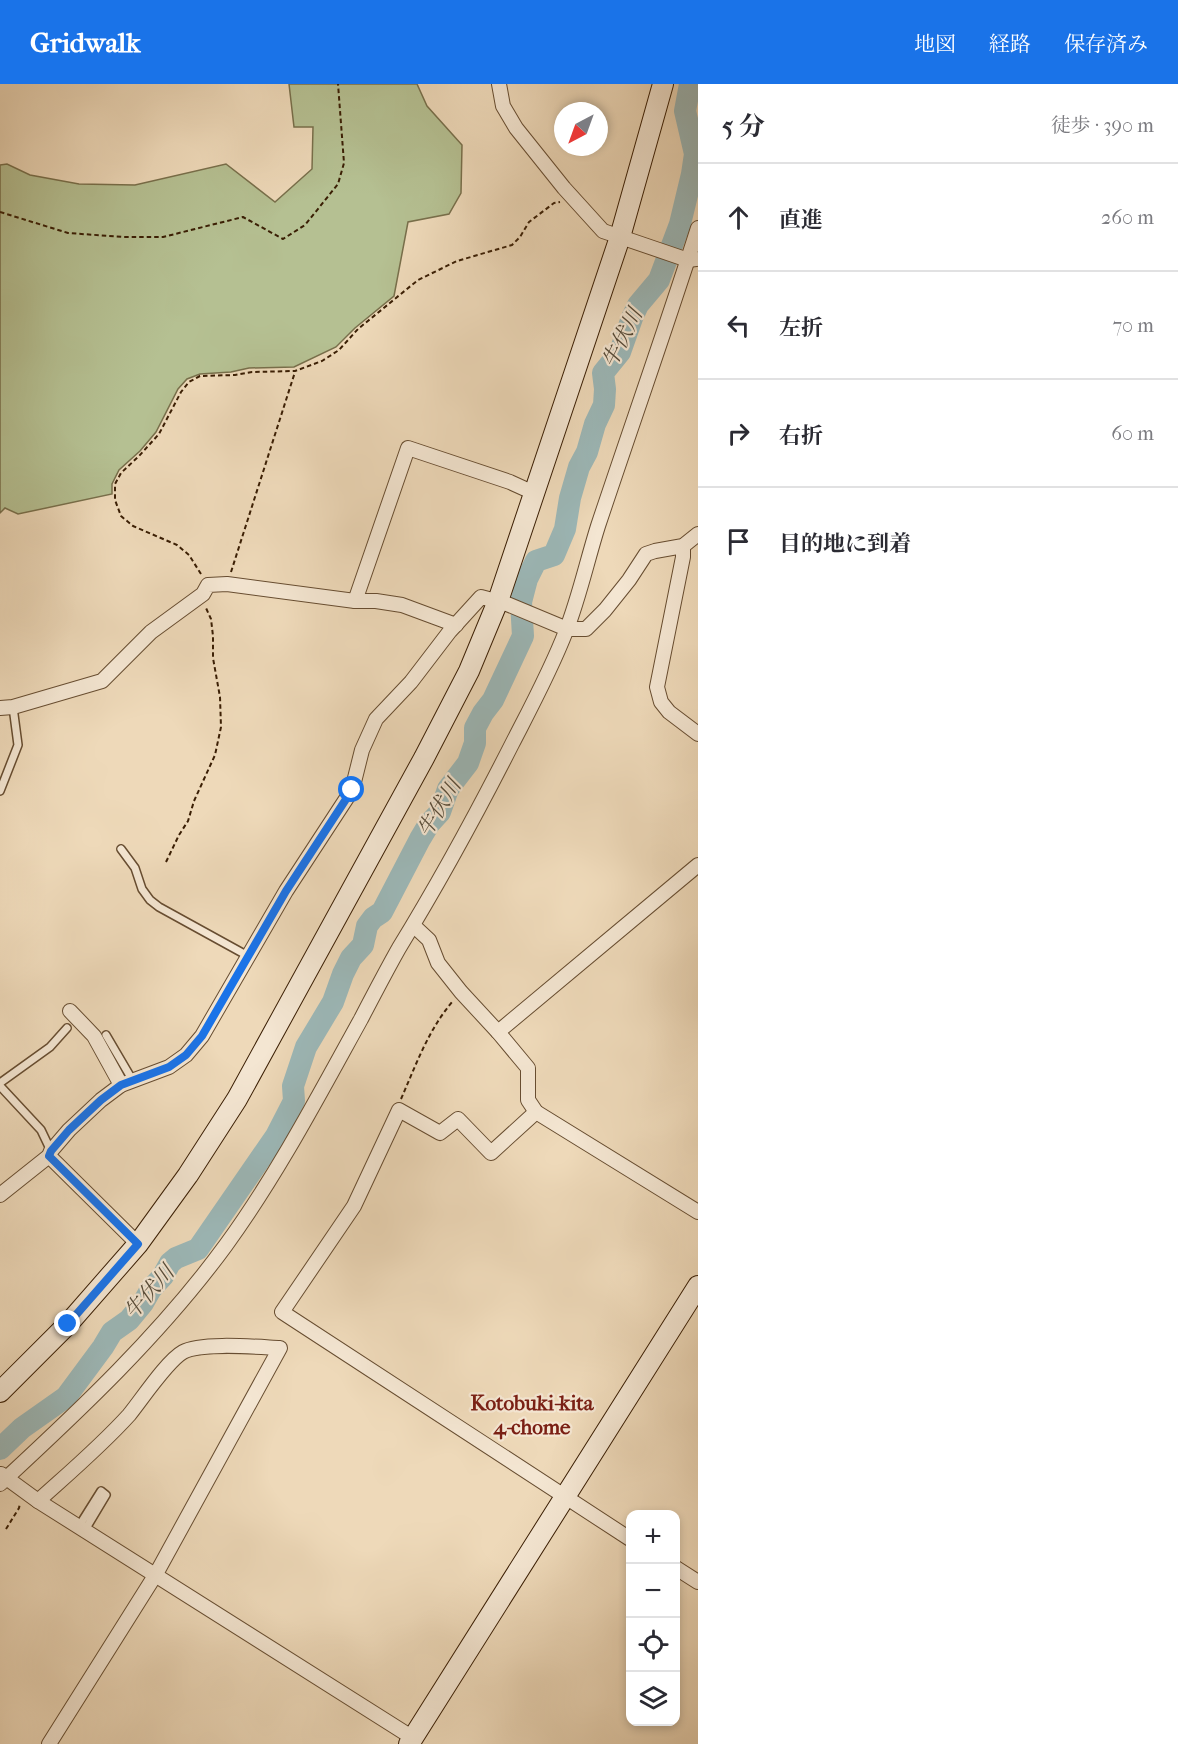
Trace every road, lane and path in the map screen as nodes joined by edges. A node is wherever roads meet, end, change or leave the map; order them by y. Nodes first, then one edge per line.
1 (338, 84) edge
2 (499, 84) edge
3 (663, 84) edge
4 (575, 200) junction
5 (0, 212) edge
6 (698, 228) edge
7 (625, 239) junction
8 (693, 259) edge
9 (296, 371) junction
10 (534, 493) junction
11 (698, 534) edge
12 (683, 546) junction
13 (227, 584) junction
14 (206, 590) junction
15 (355, 601) junction
16 (502, 602) junction
17 (456, 625) junction
18 (563, 626) junction
19 (6, 707) edge
20 (698, 734) edge
21 (0, 792) edge
22 (121, 849) dead end
23 (166, 862) dead end
24 (698, 865) edge
25 (414, 926) junction
26 (249, 956) junction
27 (461, 992) junction
28 (70, 1011) dead end
29 (67, 1028) dead end
30 (498, 1032) junction
31 (106, 1035) dead end
32 (127, 1083) junction
33 (0, 1085) edge
34 (399, 1110) junction
35 (536, 1112) junction
36 (50, 1154) junction
37 (0, 1195) edge
38 (698, 1212) edge
39 (138, 1244) junction
40 (698, 1286) edge
41 (0, 1392) edge
42 (2, 1477) edge
43 (23, 1490) junction
44 (566, 1497) junction
45 (38, 1501) junction
46 (82, 1528) junction
47 (6, 1529) dead end
48 (626, 1536) edge
49 (680, 1571) edge
50 (156, 1574) junction
51 (698, 1582) edge
52 (411, 1741) edge
53 (49, 1744) edge

1 - 5 path
2 - 4 street
3 - 7 street
4 - 7 street
4 - 9 path
6 - 8 street
7 - 8 street
7 - 10 street
8 - 18 street
9 - 13 path
9 - 14 path
10 - 15 street
10 - 16 street
11 - 12 street
12 - 18 street
12 - 20 street
13 - 14 street
13 - 15 street
14 - 19 street
14 - 23 path
15 - 17 street
16 - 17 street
16 - 18 street
16 - 39 street
17 - 26 street
18 - 25 street
19 - 21 lane
22 - 26 lane
24 - 30 street
25 - 27 street
25 - 42 street
26 - 32 street
27 - 30 street
27 - 34 path
28 - 32 street
29 - 33 lane
30 - 35 street
31 - 32 lane
32 - 36 street
33 - 36 lane
34 - 35 street
34 - 44 street
35 - 38 street
36 - 37 street
36 - 39 street
39 - 41 street
40 - 44 street
42 - 43 street
43 - 45 street
43 - 47 path
44 - 48 street
44 - 52 street
45 - 46 street
45 - 50 street
46 - 46 lane
46 - 50 street
49 - 51 street
50 - 52 street
50 - 53 street

